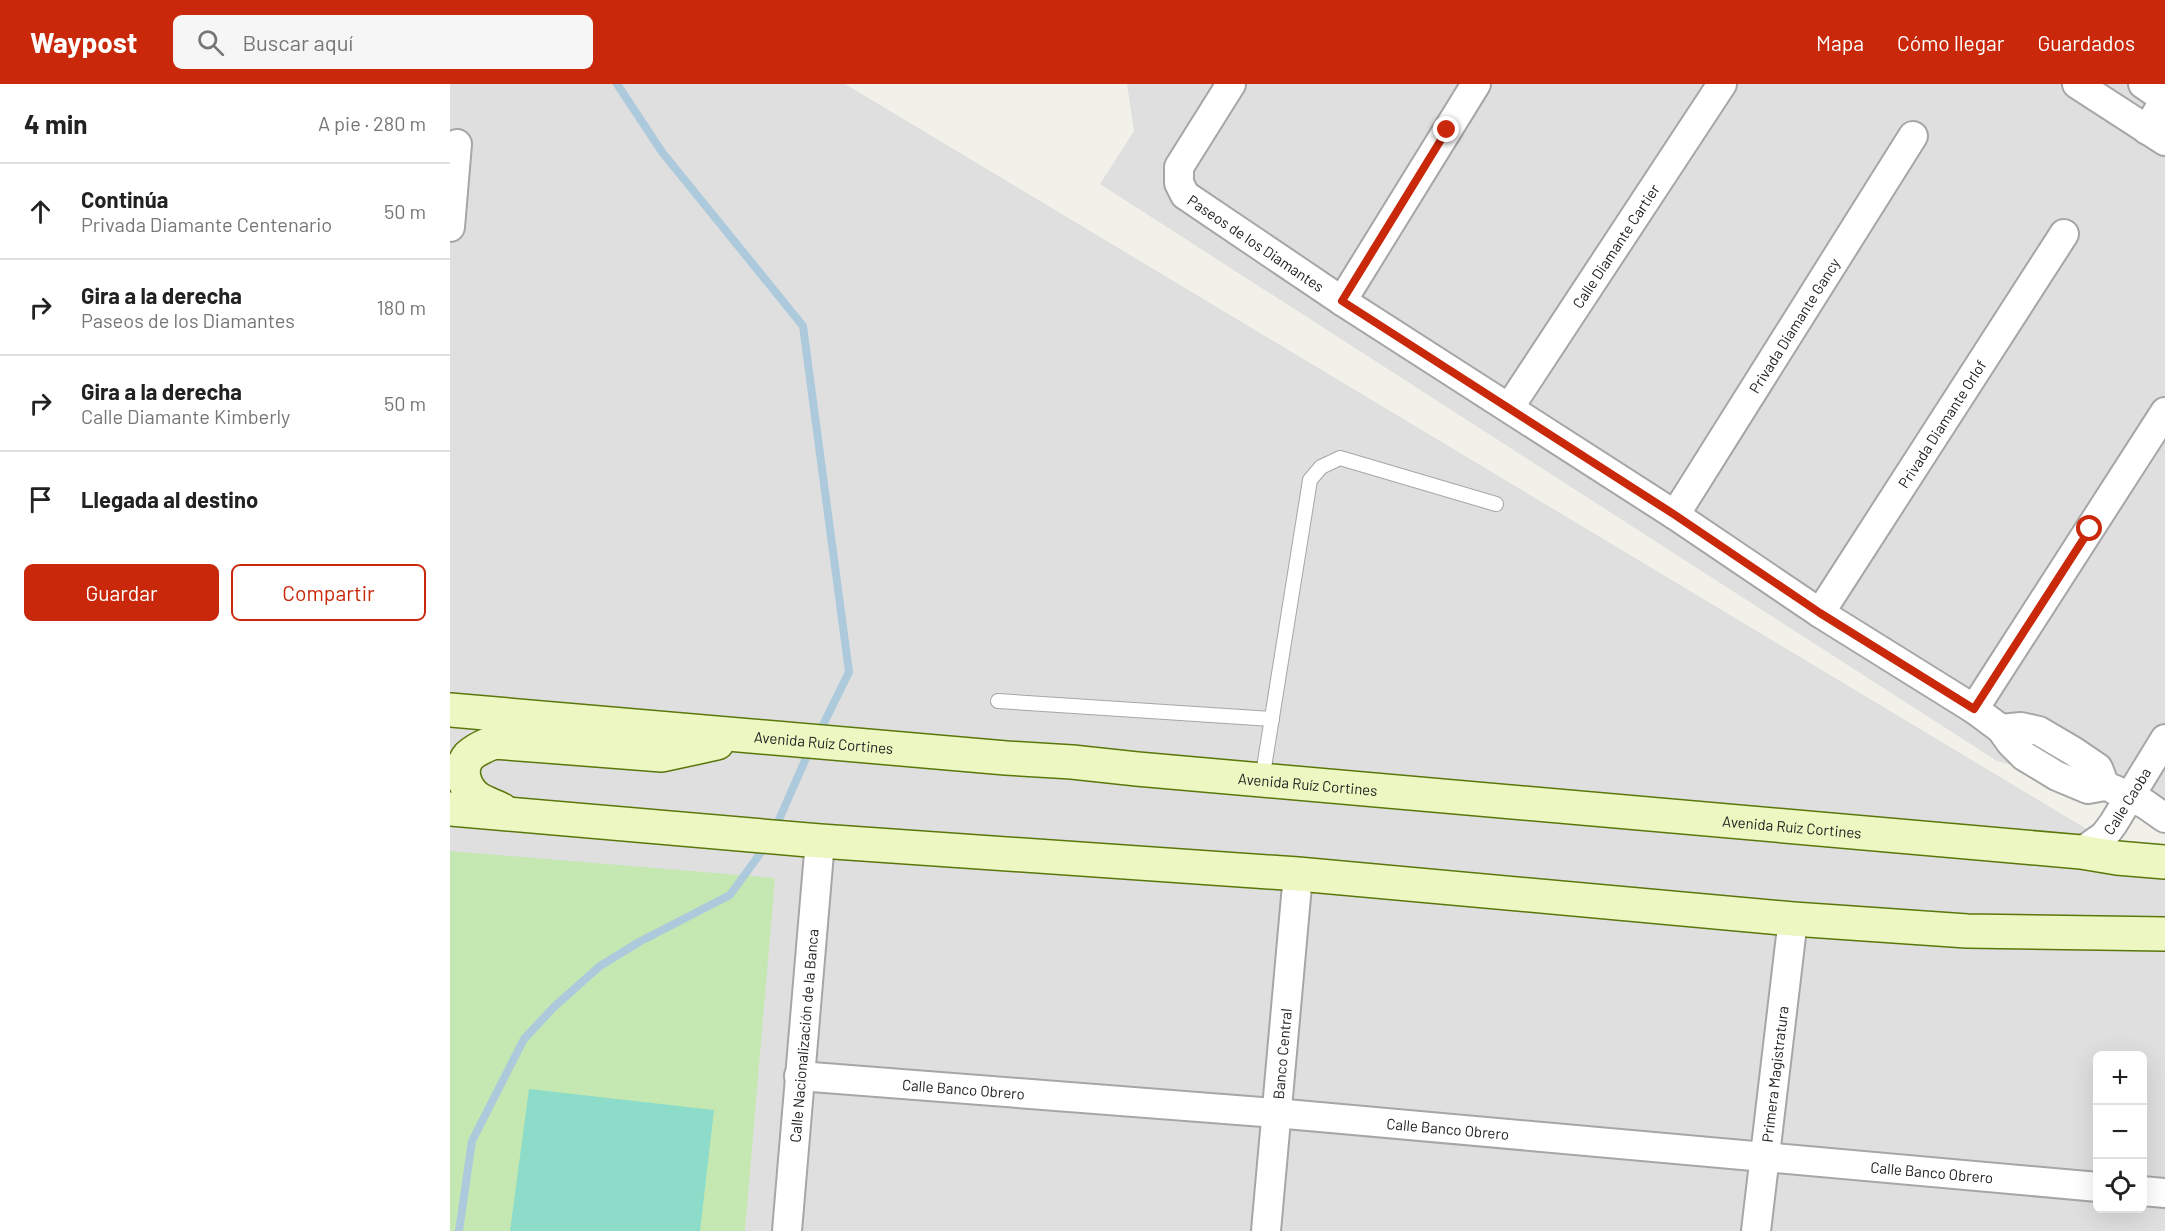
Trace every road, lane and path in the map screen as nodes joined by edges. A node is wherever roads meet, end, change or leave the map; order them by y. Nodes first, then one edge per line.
1 (1231, 84) edge
2 (1476, 84) edge
3 (1722, 84) edge
4 (2077, 84) edge
5 (2143, 84) edge
6 (2165, 99) edge
7 (2156, 135) edge
8 (1913, 136) dead end
9 (457, 144) dead end
10 (450, 217) edge
11 (450, 227) edge
12 (2064, 234) dead end
13 (1342, 301) junction
14 (1509, 408) junction
15 (2165, 412) edge
16 (1496, 504) dead end
17 (1675, 515) junction
18 (1820, 613) junction
19 (998, 701) dead end
20 (1974, 709) junction
21 (450, 710) edge
22 (1272, 719) junction
23 (751, 736) junction
24 (2165, 739) edge
25 (1262, 780) junction
26 (2117, 791) junction
27 (450, 809) edge
28 (513, 814) junction
29 (2165, 818) edge
30 (820, 841) junction
31 (2081, 852) junction
32 (2165, 862) edge
33 (1298, 874) junction
34 (1793, 919) junction
35 (2165, 934) edge
36 (799, 1076) junction
37 (1275, 1113) junction
38 (1764, 1157) junction
39 (2093, 1187) edge
40 (2147, 1191) edge
41 (2165, 1193) edge
42 (787, 1231) edge
43 (1266, 1231) edge
44 (1756, 1231) edge

1 - 13 street, Paseos de los Diamantes
2 - 13 street
3 - 14 street, Calle Diamante Cartier
4 - 7 street
5 - 6 street
6 - 7 street
8 - 17 street, Privada Diamante Gancy
9 - 10 street
10 - 11 street
12 - 18 street, Privada Diamante Orlof
13 - 14 street, Paseos de los Diamantes
14 - 17 street, Paseos de los Diamantes
15 - 20 street
16 - 22 lane
17 - 18 street, Paseos de los Diamantes
18 - 20 street, Paseos de los Diamantes
19 - 22 lane
20 - 26 street, Paseos de los Diamantes
21 - 23 street, Avenida Ruíz Cortines
22 - 25 lane
23 - 25 street, Avenida Ruíz Cortines
23 - 28 street
24 - 26 street, Calle Caoba
25 - 31 street, Avenida Ruíz Cortines
26 - 29 street
26 - 31 street, Calle Caoba
27 - 28 street
28 - 30 street
30 - 33 street
30 - 36 street, Calle Nacionalización de la Banca
31 - 32 street, Avenida Ruíz Cortines
33 - 34 street
33 - 37 street, Banco Central
34 - 35 street
34 - 38 street, Primera Magistratura
36 - 37 street, Calle Banco Obrero
36 - 42 street, Calle Nacionalización de la Banca
37 - 38 street, Calle Banco Obrero
37 - 43 street, Banco Central
38 - 39 street, Calle Banco Obrero
38 - 44 street, Primera Magistratura
40 - 41 street

